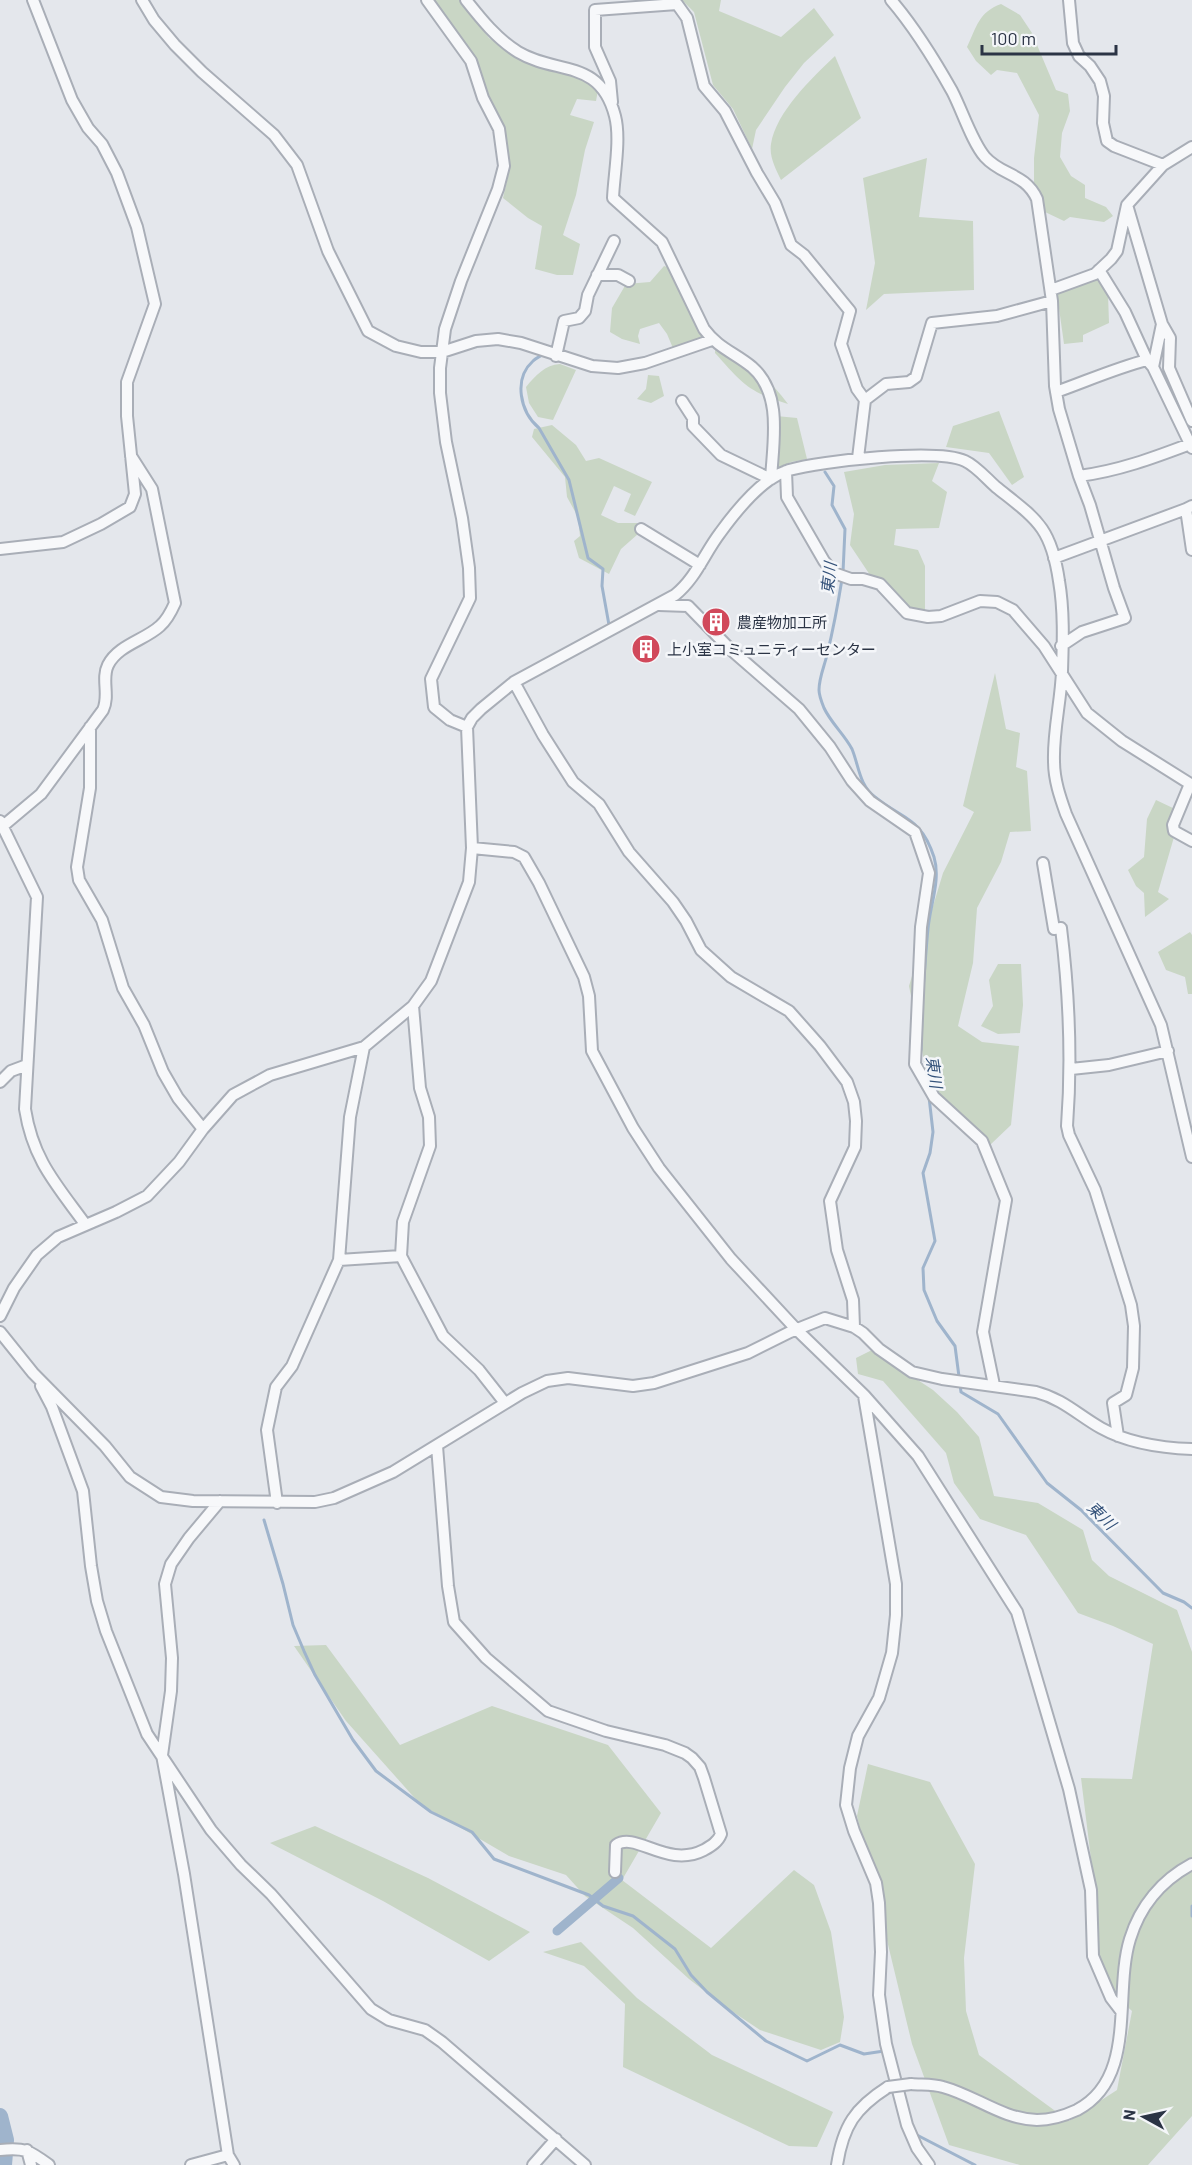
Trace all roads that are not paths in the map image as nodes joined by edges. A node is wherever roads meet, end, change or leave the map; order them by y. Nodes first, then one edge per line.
1 (33, 0) edge
2 (142, 0) edge
3 (427, 0) edge
4 (466, 0) edge
5 (891, 0) edge
6 (1069, 0) edge
7 (613, 111) junction
8 (1192, 147) edge
9 (1163, 165) junction
10 (1127, 205) junction
11 (614, 242) dead end
12 (1099, 270) junction
13 (597, 275) junction
14 (629, 281) dead end
15 (1051, 290) junction
16 (1052, 302) junction
17 (1162, 324) junction
18 (712, 340) junction
19 (442, 352) junction
20 (556, 356) junction
21 (1150, 363) junction
22 (1056, 392) junction
23 (865, 400) junction
24 (682, 401) dead end
25 (1192, 421) edge
26 (1191, 446) edge
27 (130, 454) junction
28 (858, 458) junction
29 (786, 471) junction
30 (1079, 476) junction
31 (771, 478) junction
32 (1189, 507) edge
33 (641, 529) dead end
34 (1101, 542) junction
35 (0, 549) edge
36 (1192, 550) edge
37 (1054, 558) junction
38 (700, 566) junction
39 (658, 605) junction
40 (1061, 646) junction
41 (1062, 671) junction
42 (514, 682) junction
43 (90, 725) junction
44 (467, 727) junction
45 (1191, 784) edge
46 (2, 823) edge
47 (1192, 841) edge
48 (472, 848) junction
49 (1043, 863) dead end
50 (413, 1006) junction
51 (364, 1047) junction
52 (1168, 1051) junction
53 (27, 1065) junction
54 (1071, 1069) junction
55 (0, 1082) edge
56 (203, 1129) junction
57 (1191, 1150) edge
58 (85, 1224) junction
59 (401, 1256) junction
60 (339, 1260) junction
61 (0, 1317) edge
62 (854, 1327) junction
63 (796, 1329) junction
64 (0, 1332) edge
65 (33, 1373) junction
66 (994, 1385) junction
67 (864, 1395) junction
68 (505, 1403) junction
69 (1118, 1436) junction
70 (437, 1446) junction
71 (1192, 1449) edge
72 (220, 1501) junction
73 (276, 1503) junction
74 (162, 1755) junction
75 (1192, 1864) edge
76 (615, 1872) dead end
77 (1121, 2011) junction
78 (556, 2139) junction
79 (0, 2150) edge
80 (27, 2150) junction
81 (228, 2155) junction
82 (31, 2165) edge
83 (49, 2165) edge
84 (191, 2165) edge
85 (234, 2165) edge
86 (533, 2165) edge
87 (585, 2165) edge
88 (837, 2165) edge
89 (929, 2165) edge

1 - 27 street
2 - 19 street
3 - 19 street
4 - 7 street
5 - 15 street
6 - 9 street
7 - 18 street
7 - 23 street
8 - 9 street
9 - 10 street
10 - 12 street
10 - 17 street
11 - 13 street
12 - 15 street
12 - 21 street
13 - 14 street
13 - 20 street
15 - 16 street
16 - 22 street
16 - 23 street
17 - 21 street
17 - 25 street
18 - 20 street
18 - 31 street
19 - 20 street
19 - 44 street
21 - 22 street
21 - 26 street
22 - 30 street
23 - 28 street
24 - 31 street
26 - 30 street
27 - 35 street
27 - 43 street
28 - 29 street
28 - 37 street
29 - 31 street
29 - 41 street
30 - 34 street
31 - 38 street
32 - 34 street
32 - 36 street
33 - 38 street
34 - 37 street
34 - 40 street
37 - 40 street
38 - 39 street
39 - 42 street
39 - 66 street
40 - 41 street
41 - 45 street
41 - 52 street
42 - 44 street
42 - 62 street
43 - 46 street
43 - 56 street
44 - 48 street
45 - 47 street
46 - 53 street
48 - 50 street
48 - 63 street
49 - 54 street
50 - 51 street
50 - 59 street
51 - 56 street
51 - 60 street
52 - 54 street
52 - 57 street
53 - 55 street
53 - 58 street
54 - 69 street
56 - 58 street
58 - 61 street
59 - 60 street
59 - 68 street
60 - 73 street
62 - 63 street
62 - 66 street
63 - 67 street
63 - 68 street
64 - 65 street
65 - 72 street
65 - 74 street
66 - 69 street
67 - 77 street
67 - 89 street
68 - 70 street
69 - 71 street
70 - 73 street
70 - 76 street
72 - 73 street
72 - 74 street
74 - 78 street
74 - 81 street
75 - 77 street
77 - 88 street, bridge
78 - 86 street
78 - 87 street
79 - 80 street
80 - 82 street
80 - 83 street
81 - 84 street
81 - 85 street

